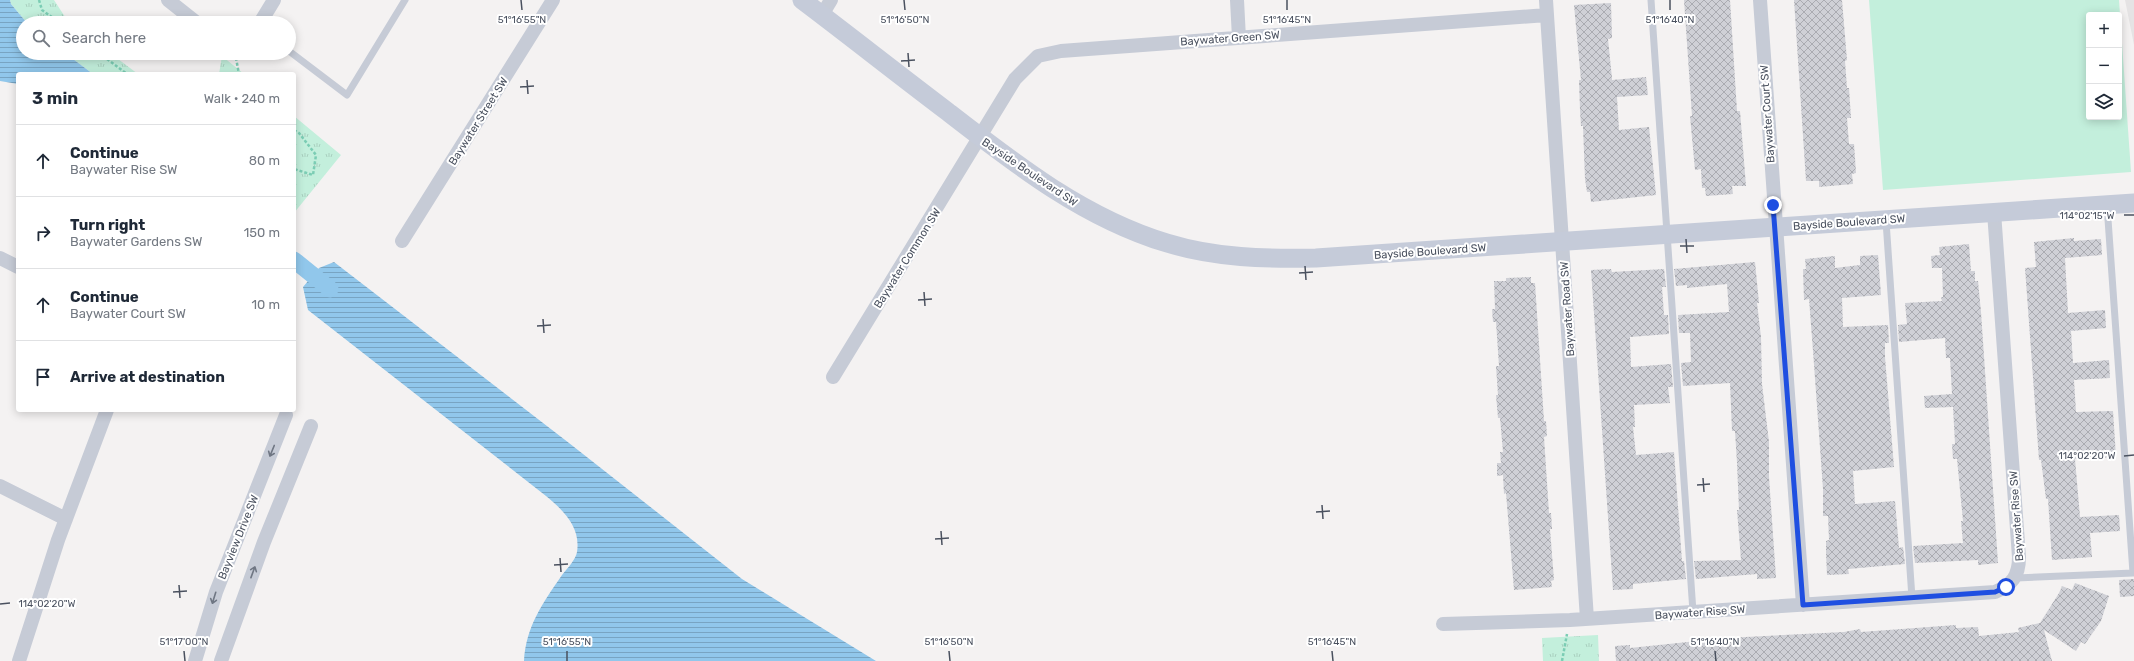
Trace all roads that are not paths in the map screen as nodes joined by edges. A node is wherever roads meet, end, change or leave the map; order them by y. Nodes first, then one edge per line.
1 (168, 0) edge
2 (274, 0) edge
3 (406, 0) edge
4 (553, 0) edge
5 (802, 0) edge
6 (1237, 0) edge
7 (1546, 0) edge
8 (1652, 0) edge
9 (1760, 0) edge
10 (826, 8) edge
11 (1547, 15) junction
12 (188, 16) edge
13 (264, 16) edge
14 (1239, 38) junction
15 (296, 56) edge
16 (981, 138) junction
17 (2134, 203) edge
18 (2107, 204) junction
19 (1994, 212) junction
20 (1886, 220) junction
21 (1775, 228) junction
22 (1668, 235) junction
23 (402, 241) dead end
24 (1562, 242) junction
25 (0, 258) edge
26 (16, 266) edge
27 (833, 377) dead end
28 (106, 412) edge
29 (286, 415) dead end
30 (311, 426) dead end
31 (0, 486) edge
32 (66, 519) junction
33 (2016, 578) junction
34 (1912, 598) junction
35 (1803, 605) junction
36 (1693, 612) junction
37 (1587, 619) junction
38 (1443, 624) dead end
39 (19, 661) edge
40 (195, 661) edge
41 (221, 661) edge

1 - 12 street
2 - 13 street
3 - 15 lane
4 - 23 street, Baywater Street SW
5 - 10 street, Bayside Boulevard SW
6 - 14 street
7 - 11 street, Baywater Road SW
8 - 22 lane
9 - 21 street, Baywater Court SW
10 - 16 street, Bayside Boulevard SW
11 - 14 street, Baywater Green SW
11 - 24 street, Baywater Road SW
14 - 16 street, Baywater Green SW
16 - 24 street, Bayside Boulevard SW
16 - 27 street, Baywater Common SW
17 - 18 street, Bayside Boulevard SW
18 - 19 street, Bayside Boulevard SW
18 - 33 lane
19 - 20 street, Bayside Boulevard SW
19 - 33 street, Baywater Rise SW
20 - 21 street, Bayside Boulevard SW
20 - 34 lane
21 - 22 street, Bayside Boulevard SW
21 - 35 street, Baywater Court SW
22 - 24 street, Bayside Boulevard SW
22 - 36 lane
24 - 37 street, Baywater Road SW
25 - 26 street
28 - 32 street
29 -> 40 street, Bayview Drive SW
41 -> 30 street
31 - 32 street
32 - 39 street
33 - 34 street, Baywater Rise SW
34 - 35 street, Baywater Rise SW
35 - 36 street, Baywater Rise SW
36 - 37 street, Baywater Rise SW
37 - 38 street, Baywater Rise SW

